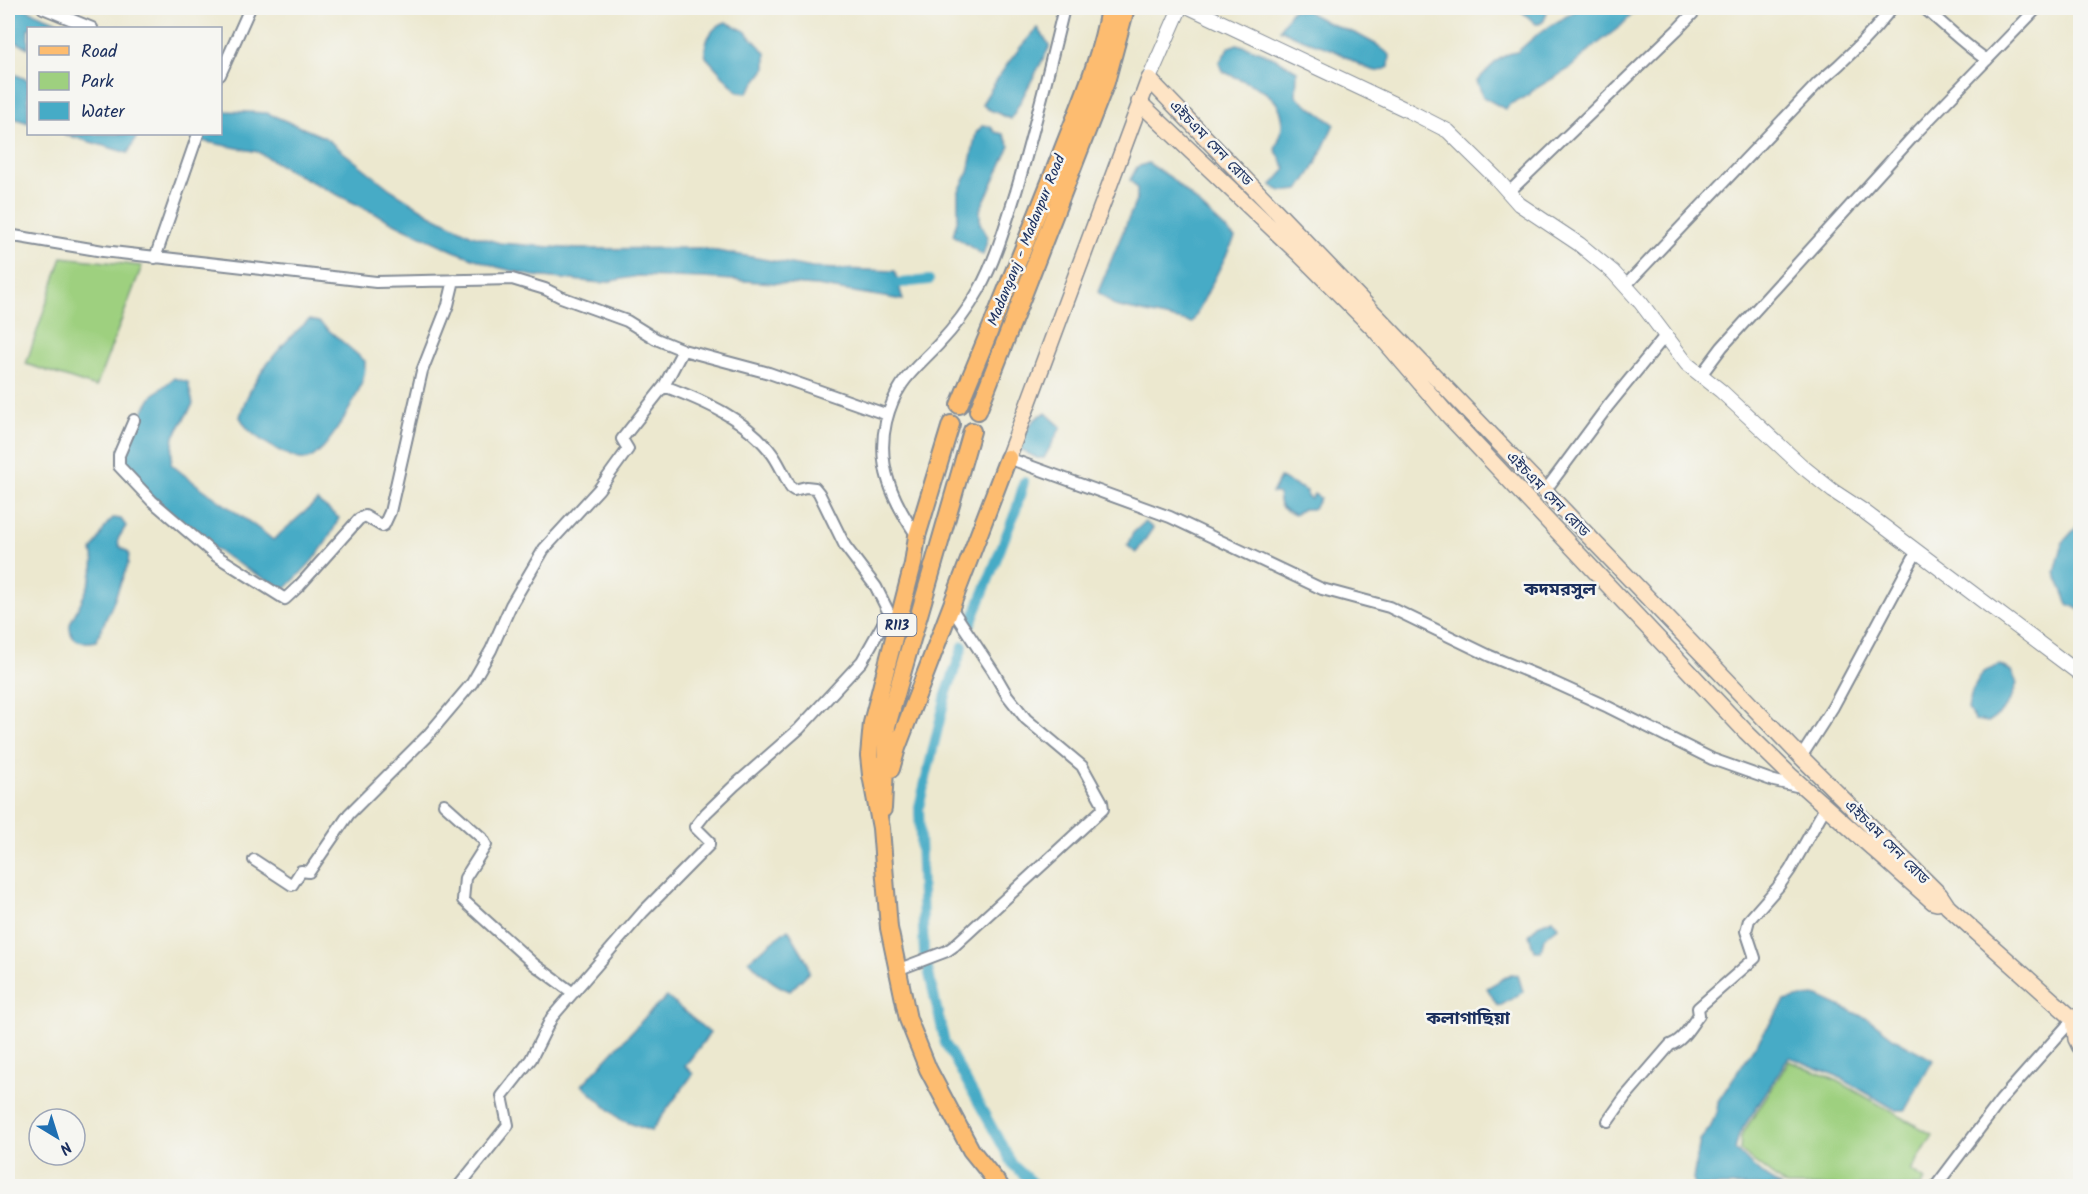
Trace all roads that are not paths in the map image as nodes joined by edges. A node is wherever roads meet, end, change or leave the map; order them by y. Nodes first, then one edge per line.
1 (43, 8) edge
2 (250, 8) edge
3 (1064, 8) edge
4 (1109, 8) edge
5 (1126, 8) edge
6 (1180, 8) edge
7 (1191, 8) edge
8 (1698, 8) edge
9 (1892, 8) edge
10 (1924, 8) edge
11 (2037, 8) edge
12 (90, 27) edge
13 (1987, 60) junction
14 (222, 71) edge
15 (1099, 78) junction
16 (1149, 79) junction
17 (1139, 102) junction
18 (198, 135) edge
19 (1509, 192) junction
20 (8, 234) edge
21 (155, 258) junction
22 (454, 279) junction
23 (1626, 285) junction
24 (1665, 336) junction
25 (683, 350) junction
26 (1701, 375) junction
27 (664, 386) junction
28 (959, 405) dead end
29 (978, 411) dead end
30 (888, 415) junction
31 (134, 420) dead end
32 (951, 424) dead end
33 (972, 431) dead end
34 (1008, 458) junction
35 (1545, 491) junction
36 (917, 537) junction
37 (1917, 551) junction
38 (952, 609) junction
39 (2080, 674) edge
40 (1801, 757) junction
41 (1827, 783) junction
42 (885, 790) junction
43 (1816, 797) junction
44 (444, 804) dead end
45 (882, 828) junction
46 (254, 860) dead end
47 (1948, 907) junction
48 (897, 970) junction
49 (573, 993) junction
50 (2077, 1022) edge
51 (2080, 1047) edge
52 (1608, 1120) dead end
53 (459, 1186) edge
54 (1000, 1186) edge
55 (1936, 1186) edge

1 - 12 street
2 - 14 street
3 - 30 street
4 - 15 main road
5 - 15 main road
6 - 16 street
7 - 19 street
8 - 19 street
9 - 23 street
10 - 13 street
11 - 13 street
13 - 26 street
15 - 28 main road, Madanganj - Madanpur Road
15 - 29 main road, Madanganj - Madanpur Road
16 - 17 main road
16 - 35 main road, এইচএম সেন রোড
17 - 34 main road
17 - 43 main road, এইচএম সেন রোড
18 - 21 street
19 - 23 street
20 - 21 street
21 - 22 street
22 - 25 street
22 - 31 street
23 - 24 street
24 - 26 street
24 - 35 street
25 - 27 street
25 - 30 street
26 - 37 street
27 - 46 street
27 - 49 street
30 - 36 street
32 - 36 main road, R113
33 - 42 main road, R113
34 - 38 main road
34 - 43 street
35 - 40 main road, এইচএম সেন রোড
36 - 45 main road, R113
37 - 39 street
37 - 40 street
38 - 42 main road
38 - 48 street
40 - 41 main road, এইচএম সেন রোড
41 - 43 main road
41 - 47 main road, এইচএম সেন রোড
42 - 45 main road, R113
43 - 47 main road, এইচএম সেন রোড
43 - 52 street
44 - 49 street
45 - 48 main road, R113
47 - 50 main road, এইচএম সেন রোড
48 - 54 main road, R113
49 - 53 street
50 - 51 main road
50 - 55 street

